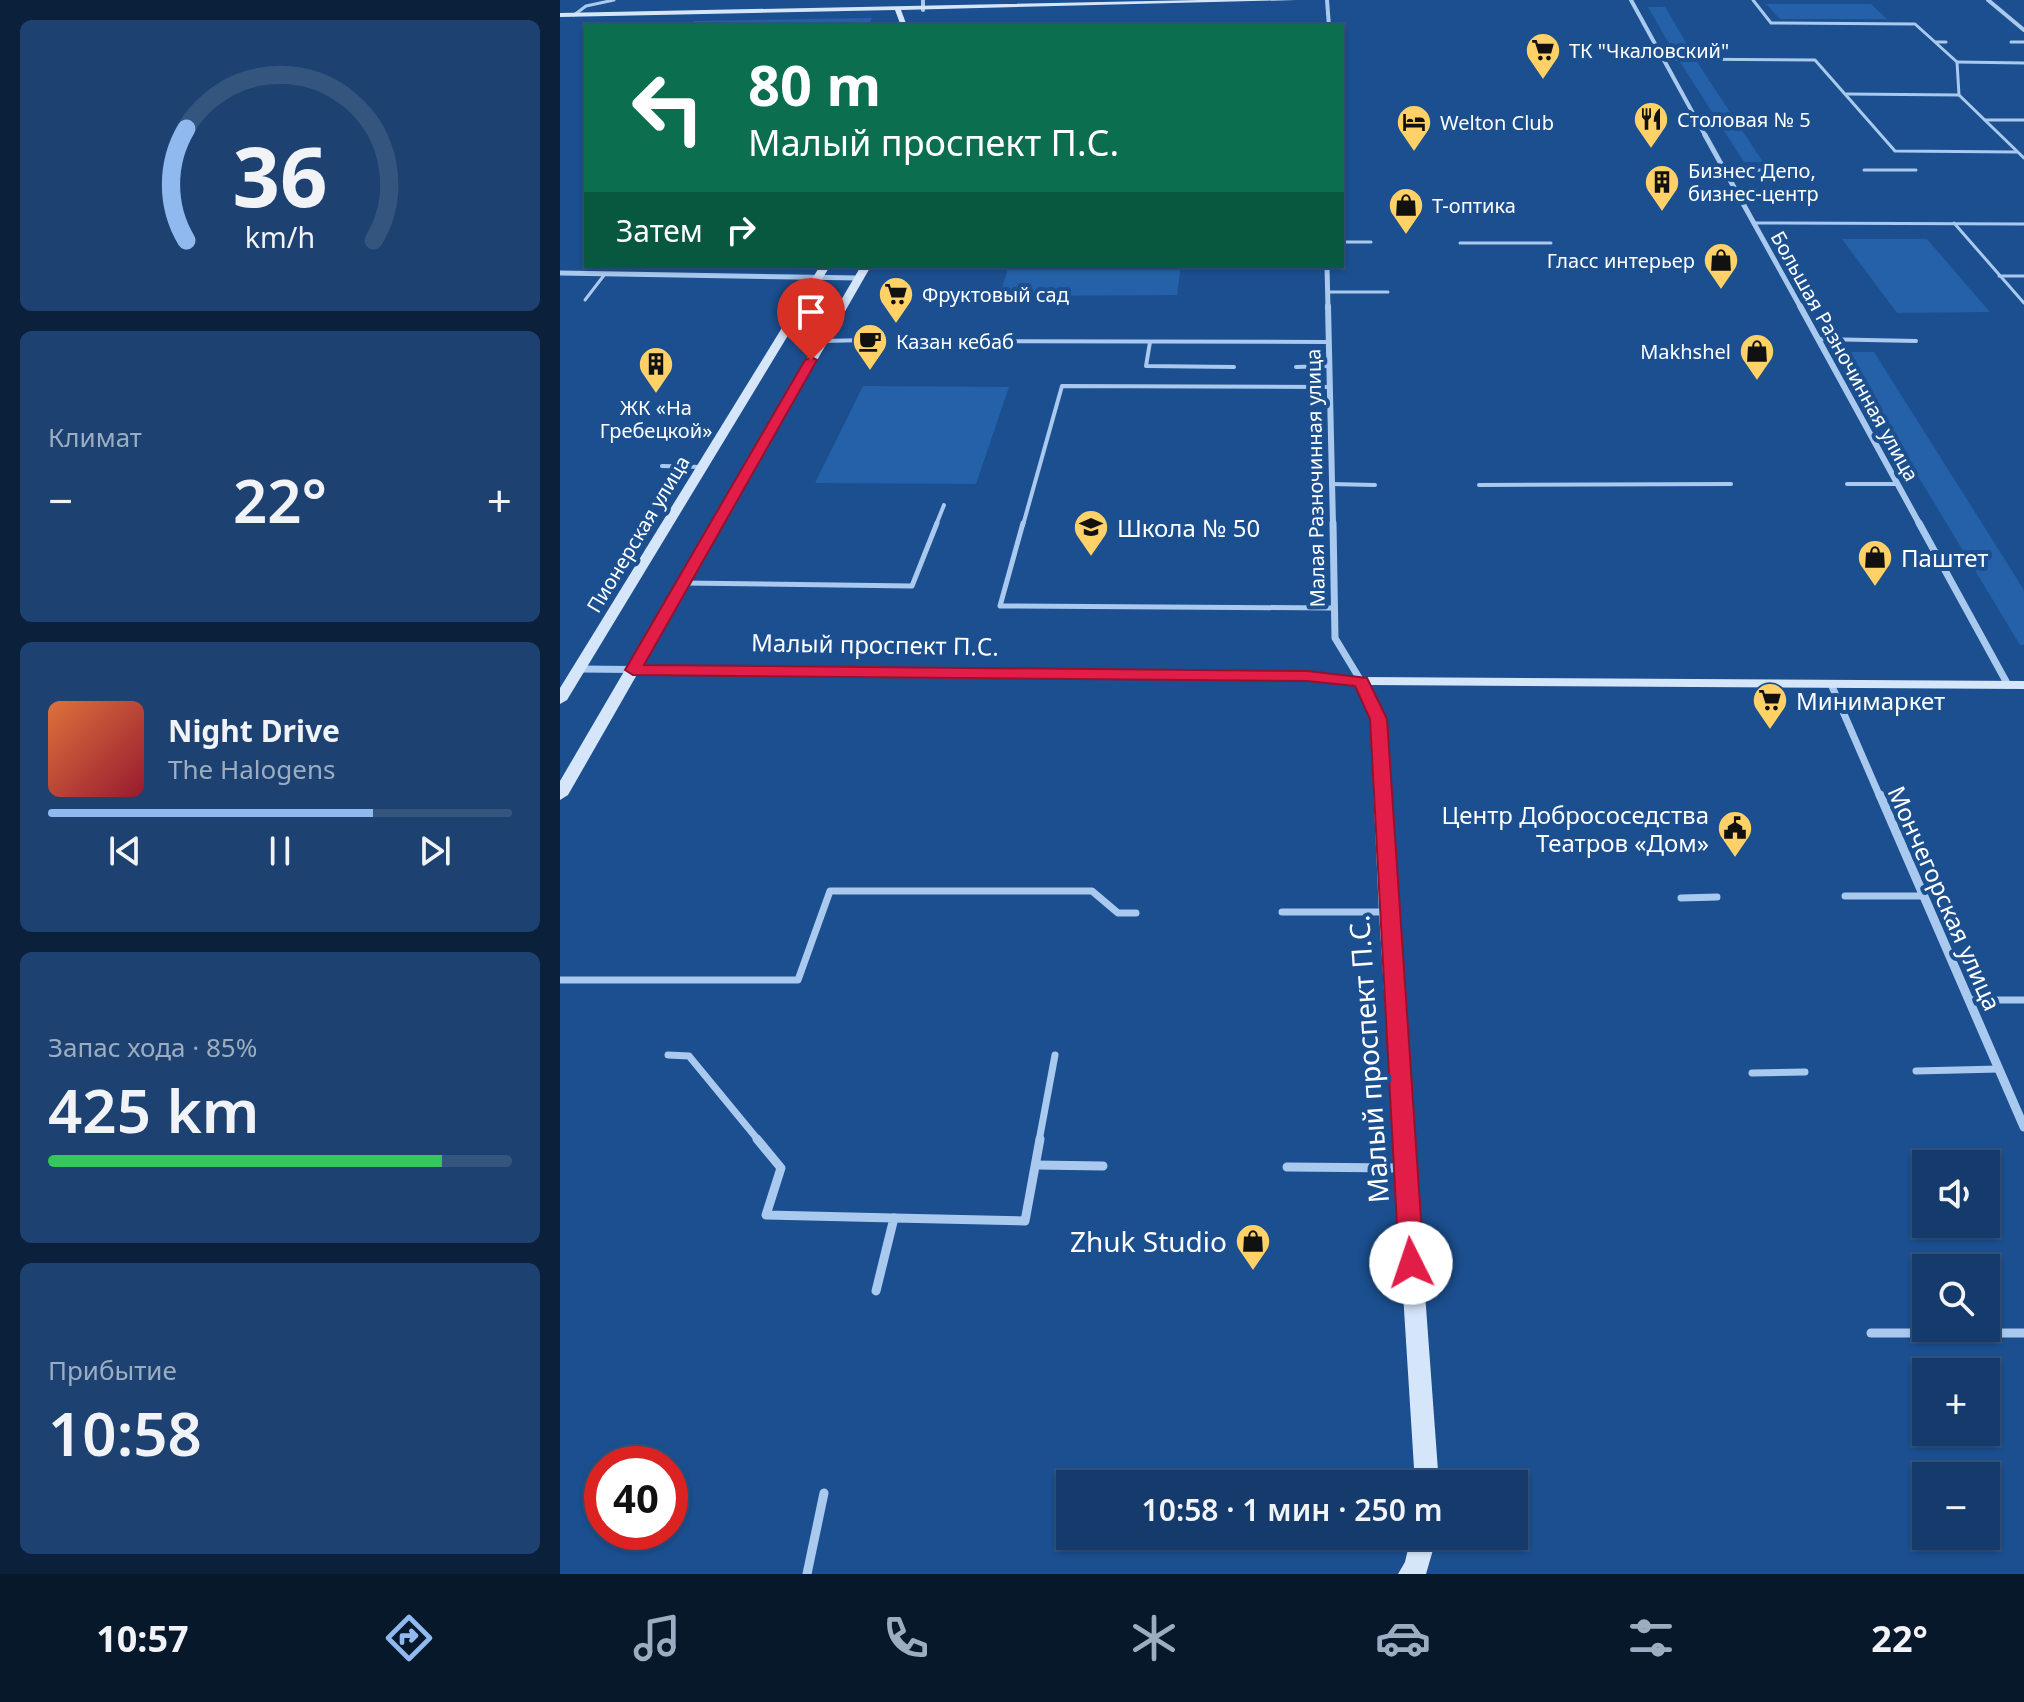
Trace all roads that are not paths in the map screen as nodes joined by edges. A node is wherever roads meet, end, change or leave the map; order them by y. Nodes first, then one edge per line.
1 (614, 0) edge
2 (901, 0) edge
3 (923, 0) edge
4 (1293, 0) edge
5 (1327, 0) edge
6 (1631, 0) edge
7 (1753, 0) edge
8 (1988, 0) edge
9 (898, 10) junction
10 (925, 14) junction
11 (560, 15) edge
12 (574, 15) junction
13 (903, 24) edge
14 (1329, 24) edge
15 (2024, 30) edge
16 (1935, 42) junction
17 (1946, 42) dead end
18 (2011, 42) dead end
19 (2024, 42) edge
20 (1664, 59) junction
21 (1957, 62) junction
22 (2024, 63) edge
23 (1846, 94) junction
24 (1959, 95) junction
25 (1985, 120) junction
26 (2024, 120) edge
27 (2017, 152) junction
28 (2024, 158) edge
29 (1725, 170) junction
30 (1792, 170) dead end
31 (1864, 170) dead end
32 (1916, 170) dead end
33 (1754, 223) junction
34 (1954, 223) junction
35 (2024, 224) edge
36 (1344, 242) edge
37 (1371, 242) dead end
38 (1460, 243) dead end
39 (1551, 243) dead end
40 (1327, 268) edge
41 (821, 272) edge
42 (862, 272) edge
43 (560, 273) edge
44 (605, 274) junction
45 (1999, 276) junction
46 (2024, 276) edge
47 (1327, 292) junction
48 (1388, 292) dead end
49 (585, 300) dead end
50 (2023, 302) edge
51 (1818, 339) junction
52 (870, 340) dead end
53 (822, 341) junction
54 (969, 341) dead end
55 (1916, 341) dead end
56 (1150, 342) junction
57 (1328, 342) junction
58 (1329, 366) junction
59 (1234, 367) dead end
60 (1296, 367) dead end
61 (1329, 387) junction
62 (662, 466) dead end
63 (702, 467) junction
64 (1331, 484) junction
65 (1731, 484) dead end
66 (1847, 484) dead end
67 (1898, 484) junction
68 (1375, 485) dead end
69 (1479, 485) dead end
70 (944, 505) dead end
71 (683, 583) junction
72 (1333, 608) junction
73 (579, 669) junction
74 (633, 670) junction
75 (1361, 681) junction
76 (1831, 684) junction
77 (2016, 685) edge
78 (560, 700) edge
79 (560, 795) edge
80 (1845, 896) dead end
81 (1922, 896) junction
82 (1717, 897) dead end
83 (1681, 898) dead end
84 (1282, 912) dead end
85 (1388, 912) junction
86 (1136, 913) dead end
87 (560, 980) edge
88 (1969, 1000) junction
89 (2024, 1000) edge
90 (668, 1055) dead end
91 (1055, 1055) dead end
92 (1999, 1069) junction
93 (1916, 1071) dead end
94 (1805, 1072) dead end
95 (1752, 1073) dead end
96 (2024, 1127) edge
97 (1036, 1165) junction
98 (1103, 1166) dead end
99 (1287, 1167) dead end
100 (1405, 1168) junction
101 (894, 1218) junction
102 (876, 1291) dead end
103 (1871, 1333) dead end
104 (2024, 1333) edge
105 (1426, 1470) edge
106 (824, 1493) dead end
107 (1420, 1550) edge
108 (807, 1574) edge
109 (1411, 1574) edge

1 - 12 lane
2 - 9 street
3 - 10 street
4 - 10 street
5 - 14 street
6 - 20 street, Большая Разночинная улица
7 - 16 lane
8 - 15 street
9 - 10 street
9 - 12 street
9 - 13 street
11 - 12 street
16 - 17 lane
16 - 21 lane
18 - 19 lane
20 - 23 lane
20 - 29 street, Большая Разночинная улица
21 - 22 lane
21 - 24 lane
23 - 24 lane
23 - 27 lane
24 - 25 lane
25 - 26 lane
25 - 27 lane
27 - 28 lane
29 - 30 lane
29 - 33 street, Большая Разночинная улица
31 - 32 lane
33 - 34 lane
33 - 51 street, Большая Разночинная улица
34 - 35 lane
34 - 45 lane
36 - 37 lane
38 - 39 lane
40 - 47 street, Малая Разночинная улица
41 - 42 street
41 - 44 street
41 - 63 street, Пионерская улица
42 - 53 street
43 - 44 street
44 - 49 lane
45 - 46 lane
45 - 50 lane
47 - 48 lane
47 - 57 street, Малая Разночинная улица
51 - 55 lane
51 - 67 street, Большая Разночинная улица
52 - 53 lane
53 - 71 street
54 - 56 lane
56 - 57 lane
56 - 59 lane
57 - 58 street, Малая Разночинная улица
58 - 60 lane
58 - 61 street, Малая Разночинная улица
61 - 64 street, Малая Разночинная улица
61 - 72 lane
62 - 63 lane
63 - 73 street, Пионерская улица
64 - 68 lane
64 - 72 street, Малая Разночинная улица
65 - 69 lane
66 - 67 lane
67 - 77 street, Большая Разночинная улица
70 - 71 lane
71 - 74 street
72 - 75 street, Малая Разночинная улица
73 - 74 street, Малый проспект П.С.
73 - 78 street, Пионерская улица
74 - 75 street, Малый проспект П.С.
74 - 79 street
75 - 76 street, Малый проспект П.С.
75 - 85 street, Малый проспект П.С.
76 - 77 street, Малый проспект П.С.
76 - 81 street, Мончегорская улица
80 - 81 lane
81 - 88 street, Мончегорская улица
82 - 83 lane
84 - 85 lane
85 - 100 street, Малый проспект П.С.
86 - 87 lane
88 - 89 lane
88 - 92 street, Мончегорская улица
90 - 101 lane
91 - 97 lane
92 - 93 lane
92 - 96 street, Мончегорская улица
94 - 95 lane
97 - 98 lane
97 - 101 lane
99 - 100 lane
100 - 105 street, Малый проспект П.С.
101 - 102 lane
103 - 104 lane
106 - 108 lane
107 - 109 street

